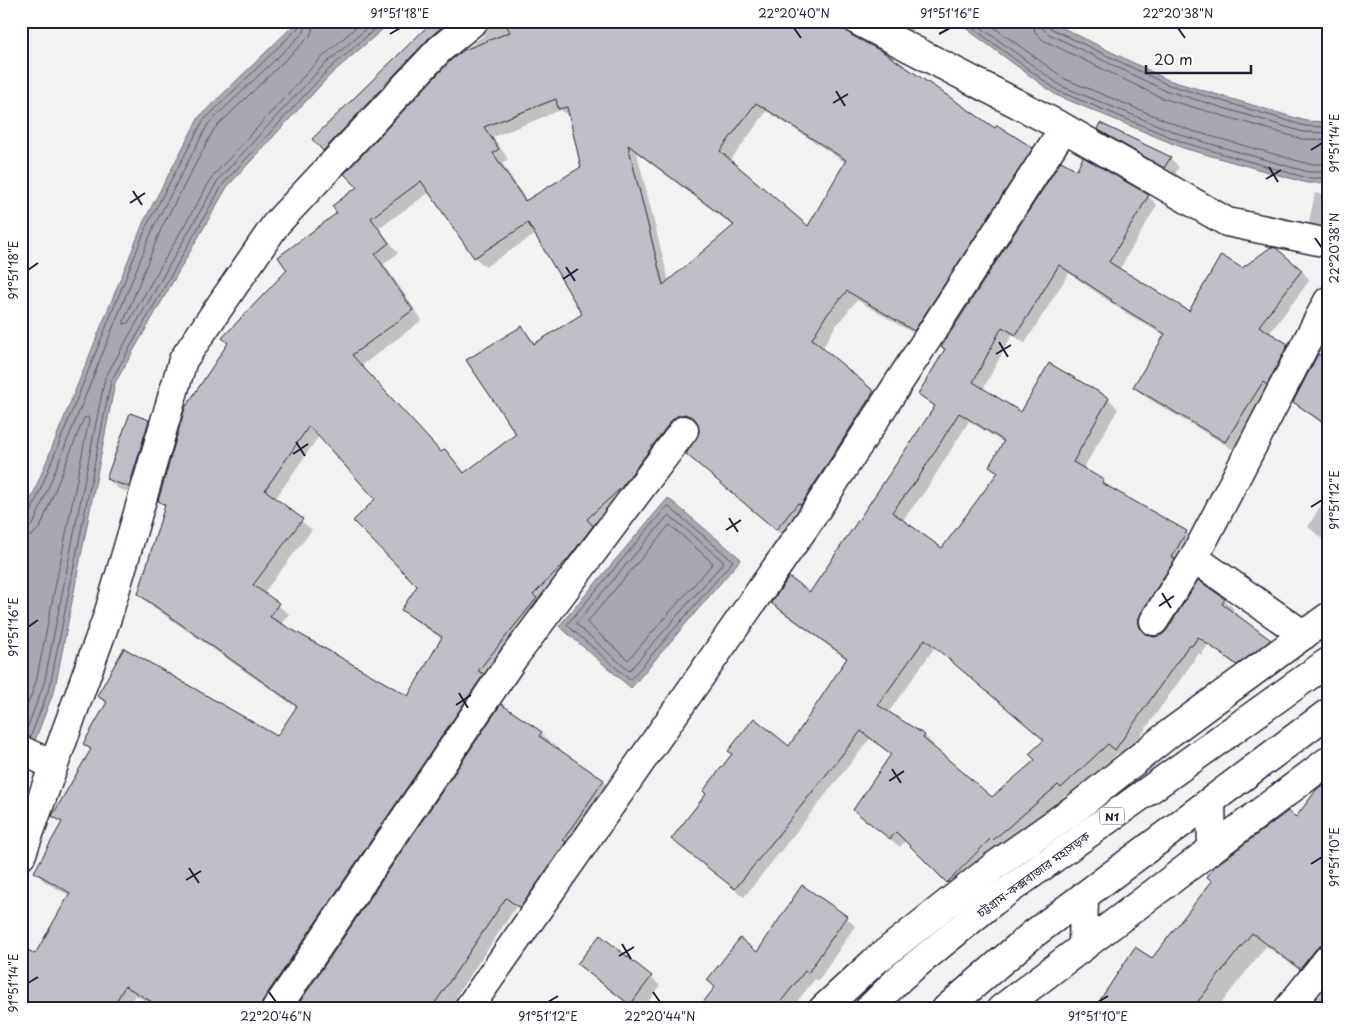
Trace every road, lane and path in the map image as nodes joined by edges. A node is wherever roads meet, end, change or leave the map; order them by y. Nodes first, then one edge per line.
1 (474, 21) edge
2 (858, 21) edge
3 (1064, 128) junction
4 (1328, 242) edge
5 (1328, 301) edge
6 (684, 430) dead end
7 (1194, 558) junction
8 (1328, 617) edge
9 (1154, 621) dead end
10 (1304, 635) junction
11 (1328, 662) edge
12 (1328, 713) edge
13 (1170, 733) junction
14 (1219, 740) junction
15 (37, 757) edge
16 (1328, 761) edge
17 (1103, 786) junction
18 (1146, 792) junction
19 (1211, 801) junction
20 (1212, 848) junction
21 (21, 856) edge
22 (1084, 896) junction
23 (1084, 947) junction
24 (1328, 959) edge
25 (276, 1009) edge
26 (468, 1009) edge
27 (823, 1009) edge
28 (869, 1009) edge
29 (946, 1009) edge
30 (1001, 1009) edge
31 (1288, 1009) edge

1 - 15 main road
2 - 3 main road
3 - 4 main road
3 - 26 main road
5 - 7 main road
6 - 25 main road
7 - 9 main road
7 - 10 main road
8 - 10 main road
10 - 13 main road
11 - 14 main road, চট্টগ্রাম-কক্সবাজার মহাসড়ক / N1
12 - 19 main road
13 - 14 main road
13 - 17 main road
14 - 18 main road, চট্টগ্রাম-কক্সবাজার মহাসড়ক / N1
15 - 21 main road
16 - 20 main road
17 - 18 main road
17 - 27 main road
18 - 28 main road, চট্টগ্রাম-কক্সবাজার মহাসড়ক / N1
19 - 20 main road
19 - 22 main road
20 - 23 main road
22 - 23 main road
22 - 29 main road
23 - 30 main road
24 - 31 main road

